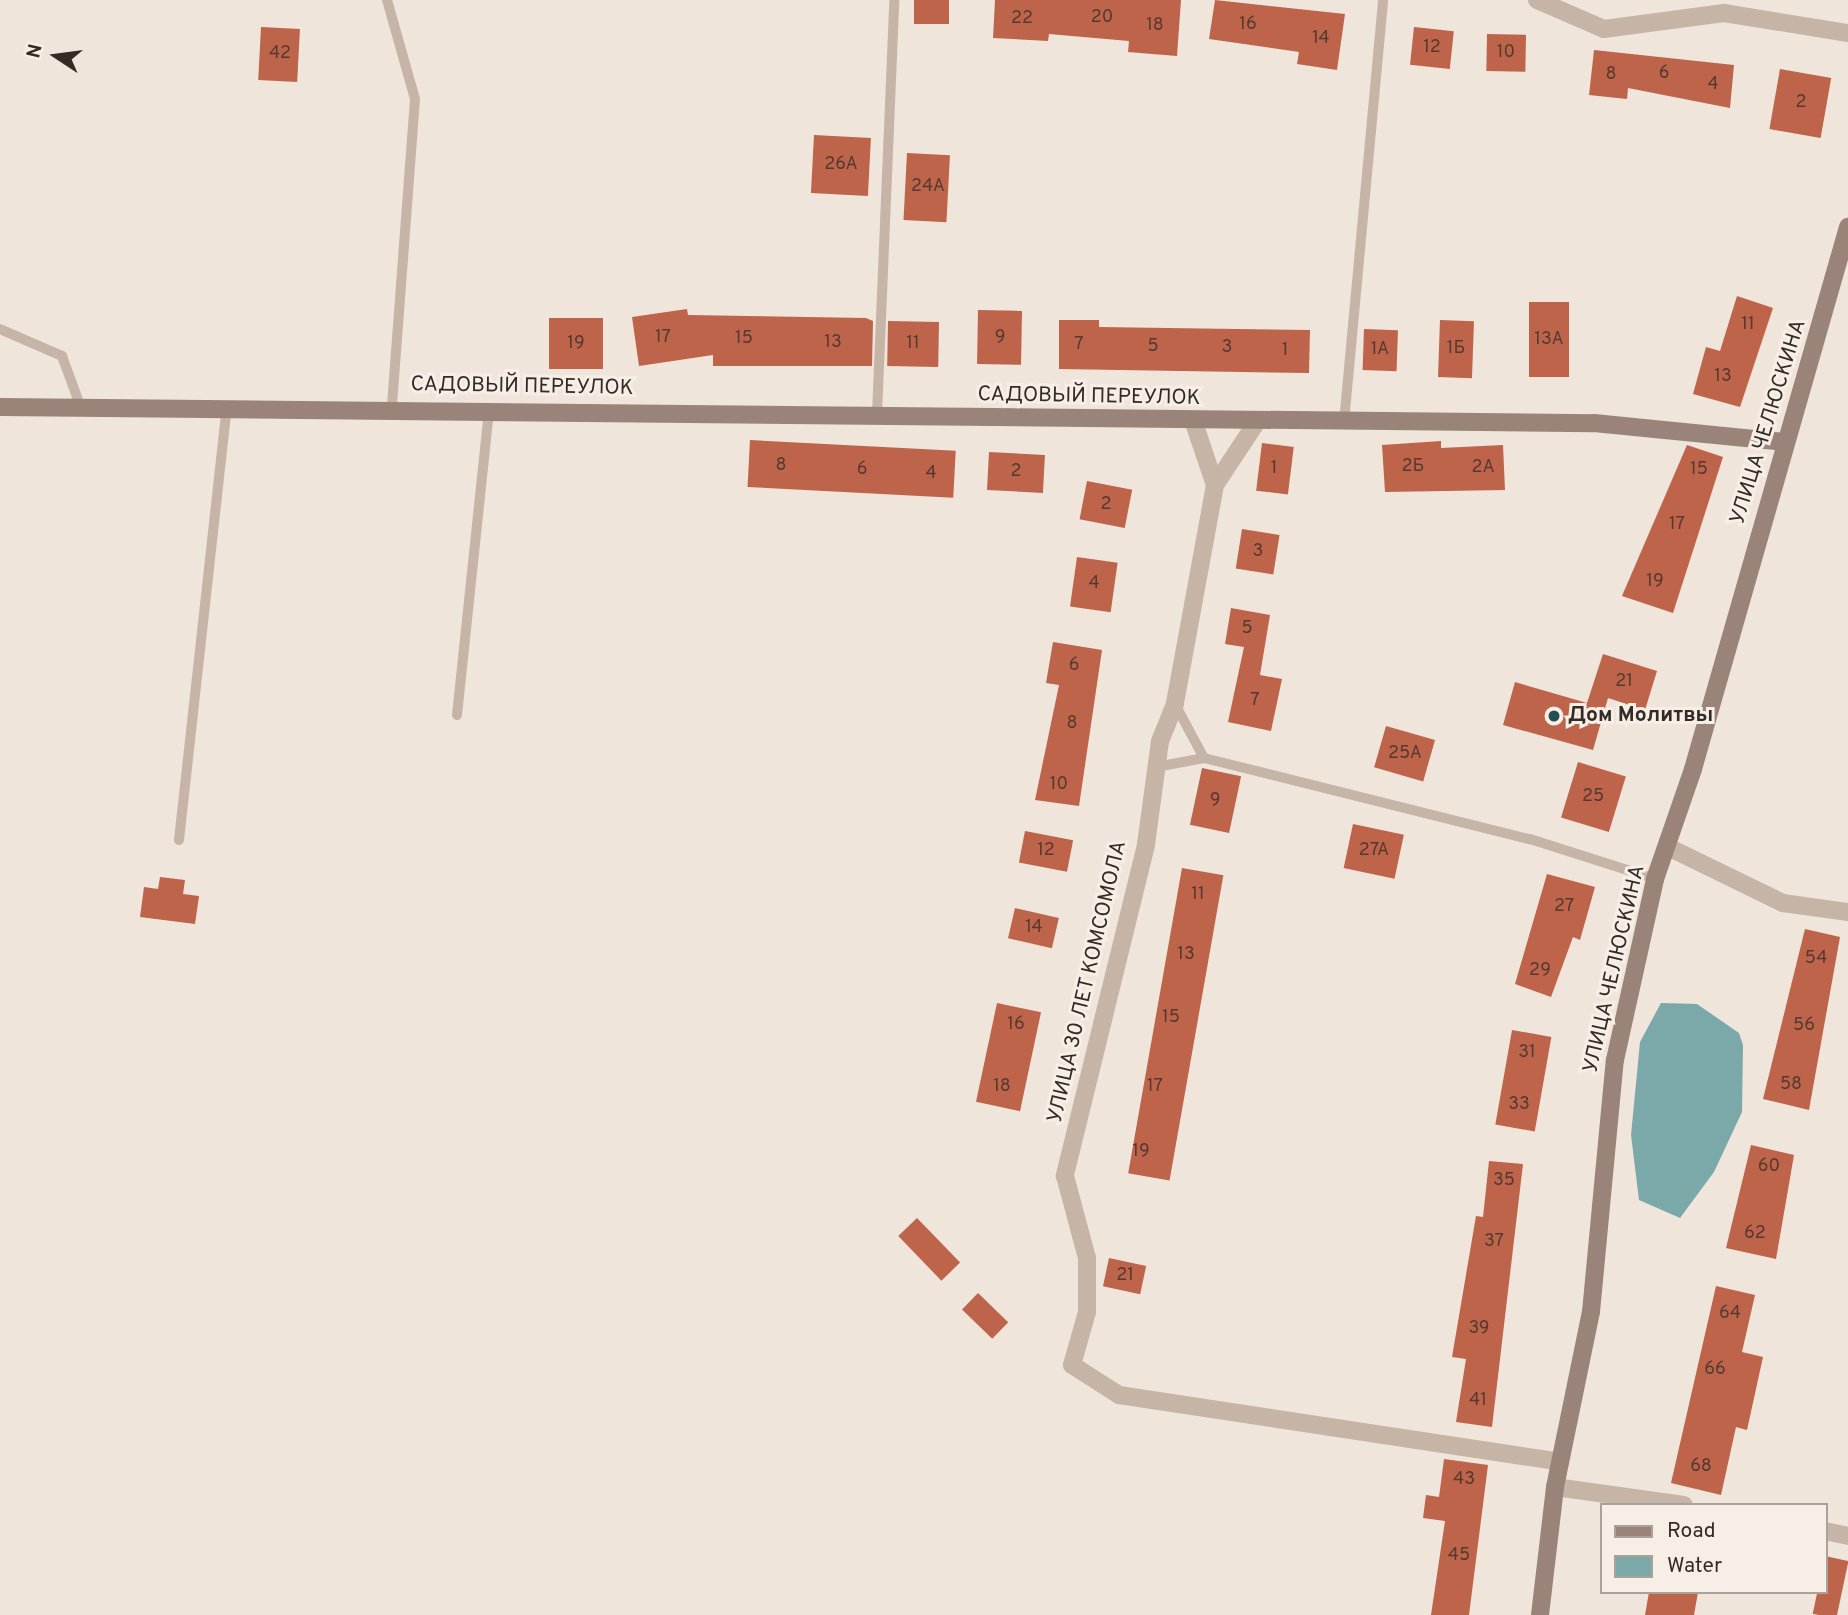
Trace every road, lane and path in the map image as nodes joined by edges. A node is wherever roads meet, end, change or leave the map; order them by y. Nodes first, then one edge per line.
1 (387, 0) edge
2 (894, 0) edge
3 (1383, 0) edge
4 (1536, 0) edge
5 (1848, 33) edge
6 (1848, 227) edge
7 (0, 329) edge
8 (227, 405) junction
9 (0, 407) edge
10 (392, 407) junction
11 (81, 408) junction
12 (489, 410) junction
13 (877, 414) junction
14 (1344, 422) junction
15 (1194, 423) junction
16 (1256, 423) junction
17 (1785, 442) junction
18 (1215, 485) junction
19 (1175, 704) junction
20 (457, 715) dead end
21 (1204, 758) junction
22 (1156, 766) junction
23 (178, 840) dead end
24 (1668, 846) junction
25 (1655, 879) junction
26 (1848, 912) edge
27 (1560, 1462) junction
28 (1555, 1487) junction
29 (1670, 1503) edge
30 (1827, 1531) edge
31 (1848, 1536) edge
32 (1540, 1615) edge

1 - 10 lane
2 - 13 lane
3 - 14 lane
4 - 5 street
6 - 17 street, УЛИЦА ЧЕЛЮСКИНА
7 - 11 lane
8 - 10 street, САДОВЫЙ ПЕРЕУЛОК
8 - 11 street, САДОВЫЙ ПЕРЕУЛОК
8 - 23 lane
9 - 11 street, САДОВЫЙ ПЕРЕУЛОК
10 - 12 street, САДОВЫЙ ПЕРЕУЛОК
12 - 13 street, САДОВЫЙ ПЕРЕУЛОК
12 - 20 lane
13 - 15 street, САДОВЫЙ ПЕРЕУЛОК
14 - 16 street, САДОВЫЙ ПЕРЕУЛОК
14 - 17 street, САДОВЫЙ ПЕРЕУЛОК
15 - 16 street, САДОВЫЙ ПЕРЕУЛОК
15 - 18 street, УЛИЦА 30 ЛЕТ КОМСОМОЛА
16 - 18 street, УЛИЦА 30 ЛЕТ КОМСОМОЛА
17 - 24 street, УЛИЦА ЧЕЛЮСКИНА
18 - 19 street, УЛИЦА 30 ЛЕТ КОМСОМОЛА
19 - 21 lane
19 - 22 street, УЛИЦА 30 ЛЕТ КОМСОМОЛА
21 - 22 lane
21 - 25 lane
22 - 27 street, УЛИЦА 30 ЛЕТ КОМСОМОЛА
24 - 25 street, УЛИЦА ЧЕЛЮСКИНА
24 - 26 street
25 - 27 street, УЛИЦА ЧЕЛЮСКИНА
27 - 28 street, УЛИЦА ЧЕЛЮСКИНА
28 - 29 street
28 - 32 street, УЛИЦА ЧЕЛЮСКИНА
30 - 31 street

